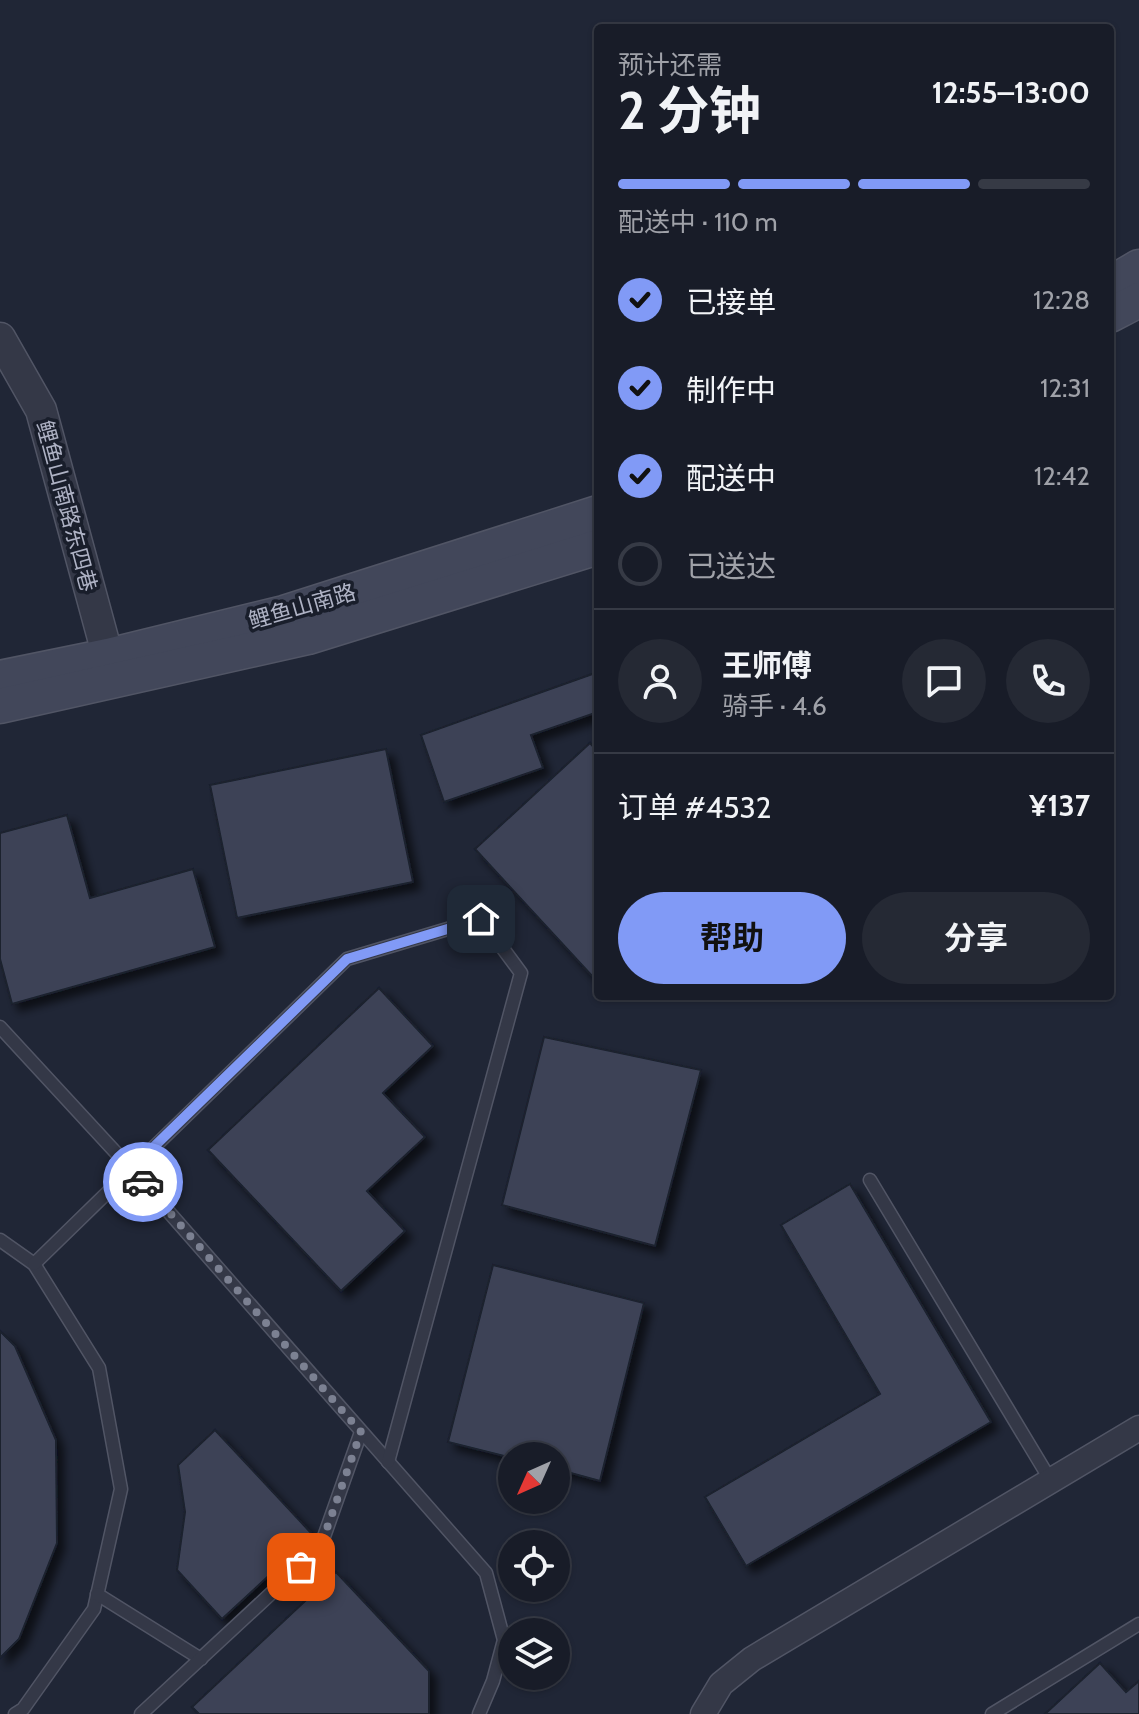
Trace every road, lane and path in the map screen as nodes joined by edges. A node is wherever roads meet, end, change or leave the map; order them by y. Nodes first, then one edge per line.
1 (1139, 267) edge
2 (1114, 282) edge
3 (1139, 300) edge
4 (1114, 313) edge
5 (0, 338) edge
6 (594, 514) edge
7 (594, 548) edge
8 (112, 669) junction
9 (0, 678) edge
10 (0, 706) edge
11 (0, 1027) edge
12 (131, 1169) junction
13 (870, 1180) dead end
14 (0, 1240) edge
15 (34, 1264) junction
16 (1139, 1428) edge
17 (361, 1432) junction
18 (388, 1462) junction
19 (1051, 1481) junction
20 (97, 1594) junction
21 (1139, 1624) edge
22 (201, 1659) junction
23 (15, 1714) edge
24 (141, 1714) edge
25 (479, 1714) edge
26 (703, 1714) edge
27 (992, 1714) edge

1 - 2 main road
3 - 4 main road
5 - 8 street, 鲤鱼山南路东四巷
6 - 8 main road, 鲤鱼山南路
7 - 8 main road, 鲤鱼山南路
8 - 9 main road, 鲤鱼山南路
8 - 10 main road, 鲤鱼山南路
11 - 12 lane
12 - 15 lane
12 - 17 lane
12 - 18 lane
13 - 19 lane
14 - 15 lane
15 - 20 lane
16 - 19 street
17 - 18 lane
17 - 22 lane
18 - 25 lane
19 - 26 street
20 - 22 lane
20 - 23 lane
21 - 27 lane
22 - 24 lane

